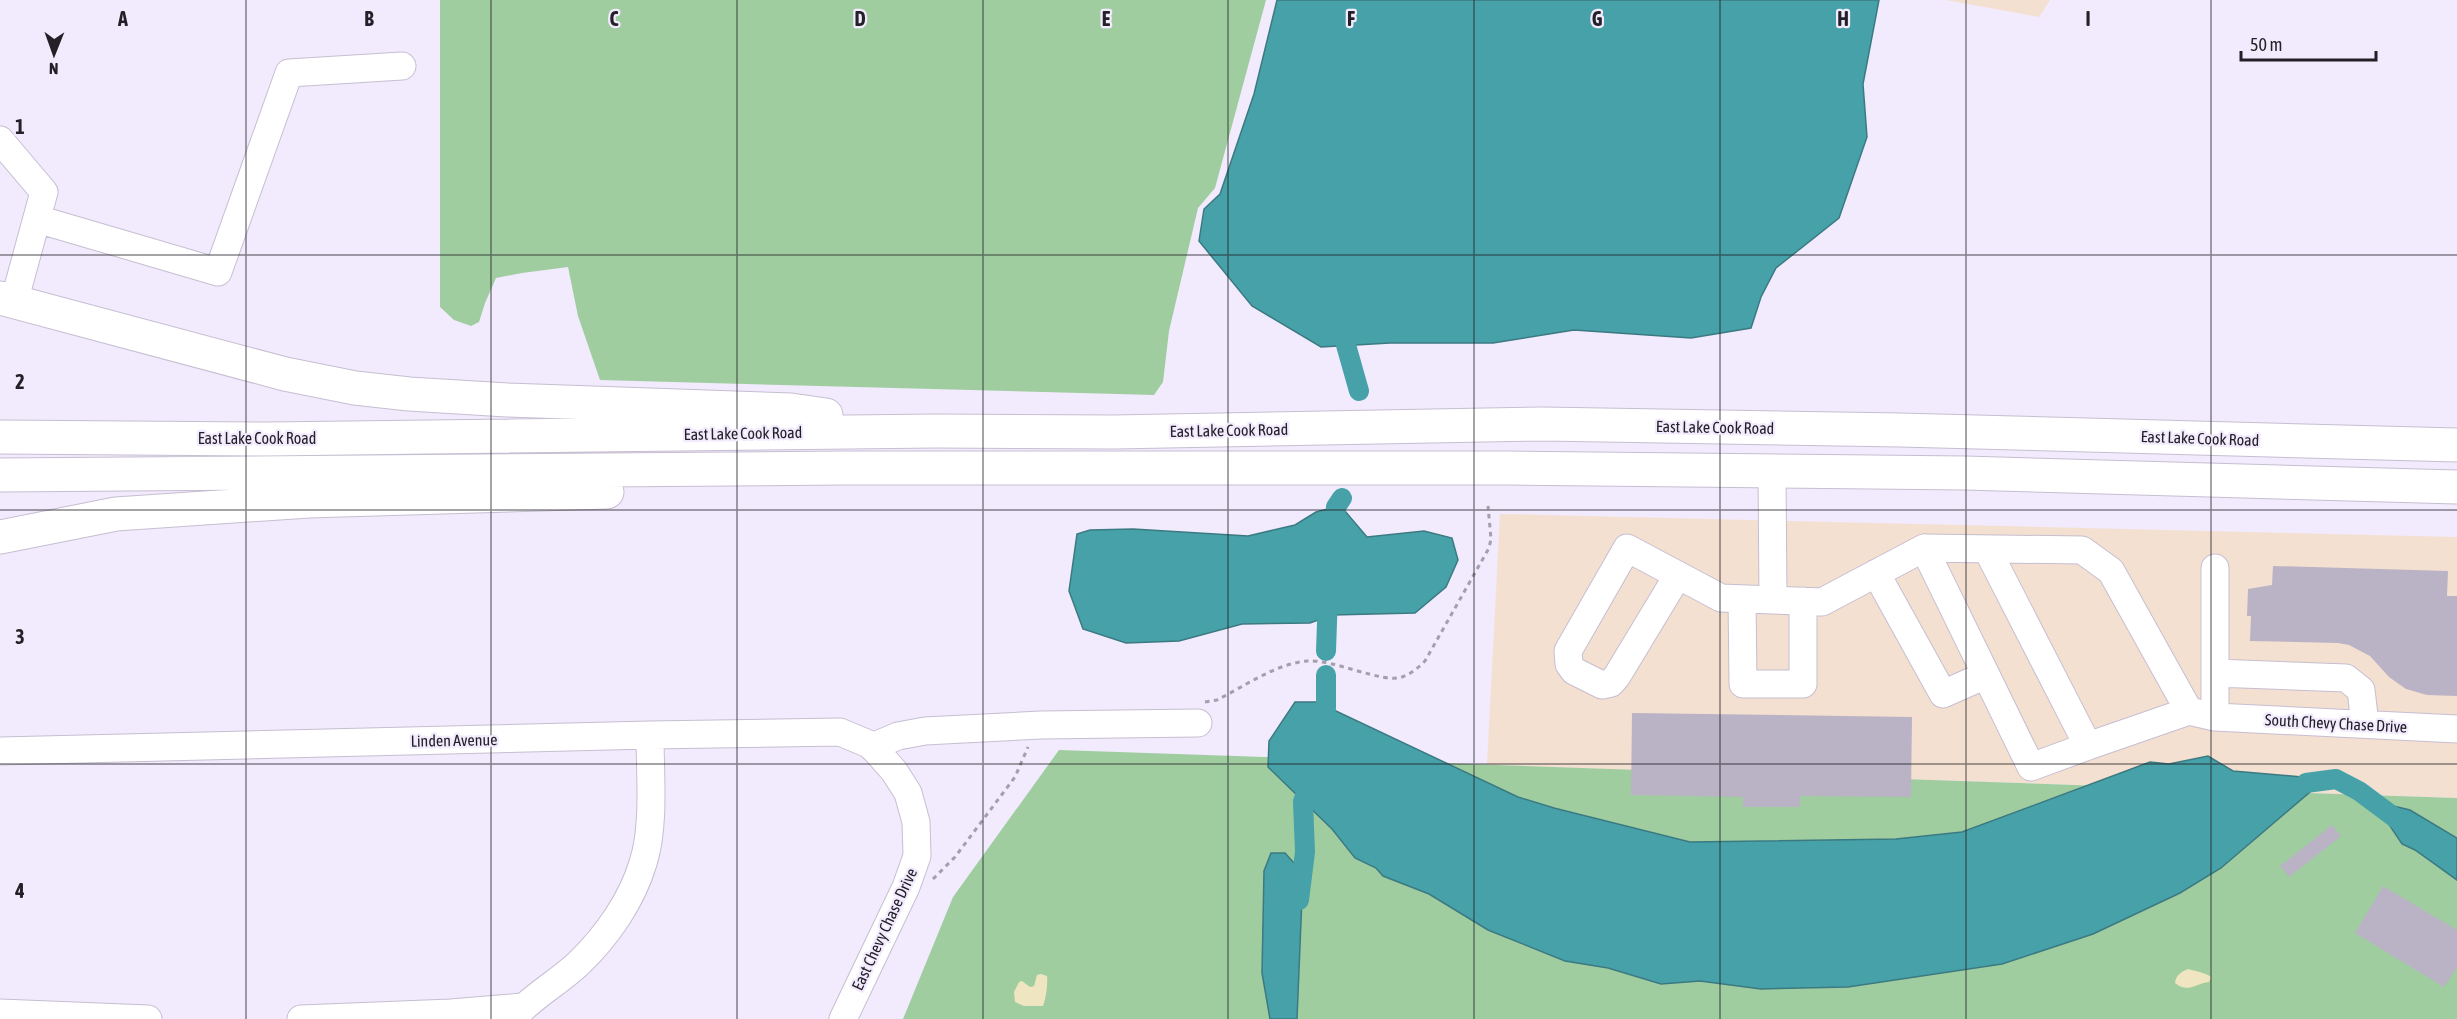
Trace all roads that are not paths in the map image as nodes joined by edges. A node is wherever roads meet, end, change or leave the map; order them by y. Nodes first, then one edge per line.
1 (402, 66) dead end
2 (0, 140) edge
3 (37, 219) junction
4 (7, 300) edge
5 (1773, 428) junction
6 (935, 431) junction
7 (0, 437) edge
8 (2457, 446) edge
9 (845, 468) junction
10 (1772, 471) junction
11 (0, 475) edge
12 (2457, 487) edge
13 (0, 537) edge
14 (1924, 548) junction
15 (1987, 549) junction
16 (2216, 568) dead end
17 (1876, 573) junction
18 (1678, 575) junction
19 (1742, 599) junction
20 (1773, 600) junction
21 (1803, 601) junction
22 (2216, 673) junction
23 (1986, 675) junction
24 (2188, 711) junction
25 (2215, 717) junction
26 (1198, 723) dead end
27 (2365, 724) junction
28 (2457, 729) edge
29 (650, 735) junction
30 (2088, 746) junction
31 (872, 747) junction
32 (0, 751) edge
33 (894, 771) joint
34 (0, 1013) edge
35 (517, 1013) edge
36 (454, 1016) edge
37 (148, 1019) edge
38 (301, 1019) edge
39 (843, 1019) edge

1 - 3 street
2 - 3 street
3 - 4 street
4 - 6 main road
5 - 6 main road, East Lake Cook Road
5 - 8 main road, East Lake Cook Road
5 - 10 main road
6 - 7 main road, East Lake Cook Road
9 - 10 main road
9 - 11 main road
9 - 13 main road
10 - 12 main road
10 - 20 street
14 - 15 street
14 - 17 street
14 - 23 street
15 - 24 street
15 - 30 street
16 - 22 street
17 - 21 street
17 - 23 street
18 - 18 street
18 - 19 street
19 - 20 street
19 - 21 street
20 - 21 street
22 - 25 street
22 - 27 street
23 - 30 street
24 - 25 street, South Chevy Chase Drive
24 - 30 street
25 - 27 street, South Chevy Chase Drive
26 - 31 street
27 - 28 street, South Chevy Chase Drive
29 - 31 street, Linden Avenue
29 - 32 street, Linden Avenue
29 - 35 street
31 - 33 street, Linden Avenue
33 - 39 street, East Chevy Chase Drive
34 - 37 street
35 - 36 street
36 - 38 street

